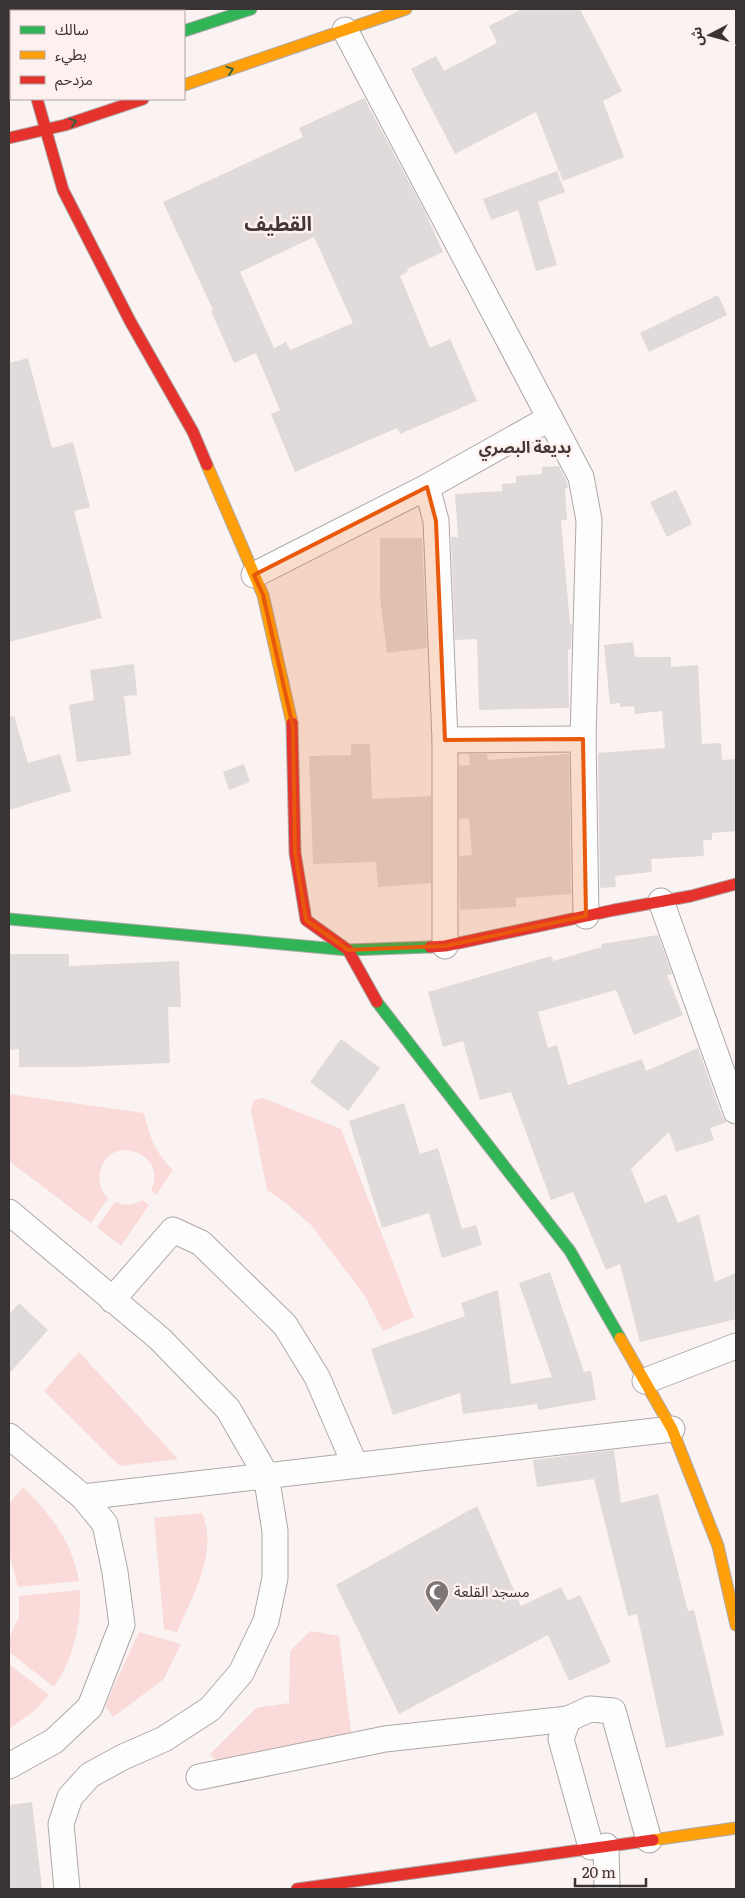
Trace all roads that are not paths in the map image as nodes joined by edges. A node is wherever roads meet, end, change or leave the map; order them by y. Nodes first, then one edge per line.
1 (251, 9) edge
2 (406, 9) edge
3 (345, 30) junction
4 (185, 31) edge
5 (185, 85) edge
6 (37, 100) edge
7 (141, 100) edge
8 (47, 129) junction
9 (9, 138) edge
10 (550, 418) junction
11 (427, 488) junction
12 (254, 576) junction
13 (583, 739) junction
14 (445, 740) junction
15 (736, 884) edge
16 (661, 901) junction
17 (586, 916) junction
18 (9, 919) edge
19 (445, 946) junction
20 (348, 950) junction
21 (736, 1111) edge
22 (9, 1212) edge
23 (112, 1300) junction
24 (736, 1346) edge
25 (645, 1381) junction
26 (672, 1428) junction
27 (9, 1436) edge
28 (354, 1466) junction
29 (266, 1475) junction
30 (83, 1497) junction
31 (736, 1625) edge
32 (568, 1719) junction
33 (9, 1766) edge
34 (199, 1777) dead end
35 (736, 1828) edge
36 (649, 1840) junction
37 (599, 1846) junction
38 (397, 1882) edge
39 (67, 1889) edge
40 (297, 1889) edge
41 (607, 1889) edge

1 - 4 street
2 - 3 street
5 -> 3 street
3 - 10 street
6 - 8 street
8 -> 7 street
8 - 9 street
8 - 12 street
10 - 11 street
10 - 13 street
11 - 12 street
11 - 14 street
12 - 20 street
13 - 14 street
13 - 17 street
14 - 19 street
15 - 16 street
16 - 17 street
16 - 21 street
17 - 19 street
18 - 20 street
19 - 20 street
20 - 25 street
22 - 23 street
23 - 28 street
23 - 29 street
24 - 25 street
25 - 26 street
26 - 28 street
26 - 31 street
27 - 30 street
28 - 29 street
29 - 30 street
29 - 39 street
30 - 33 street
32 - 34 street
32 - 36 street
32 - 37 street
35 - 36 street
36 - 37 street
37 - 38 street
37 - 41 street
38 - 40 street

